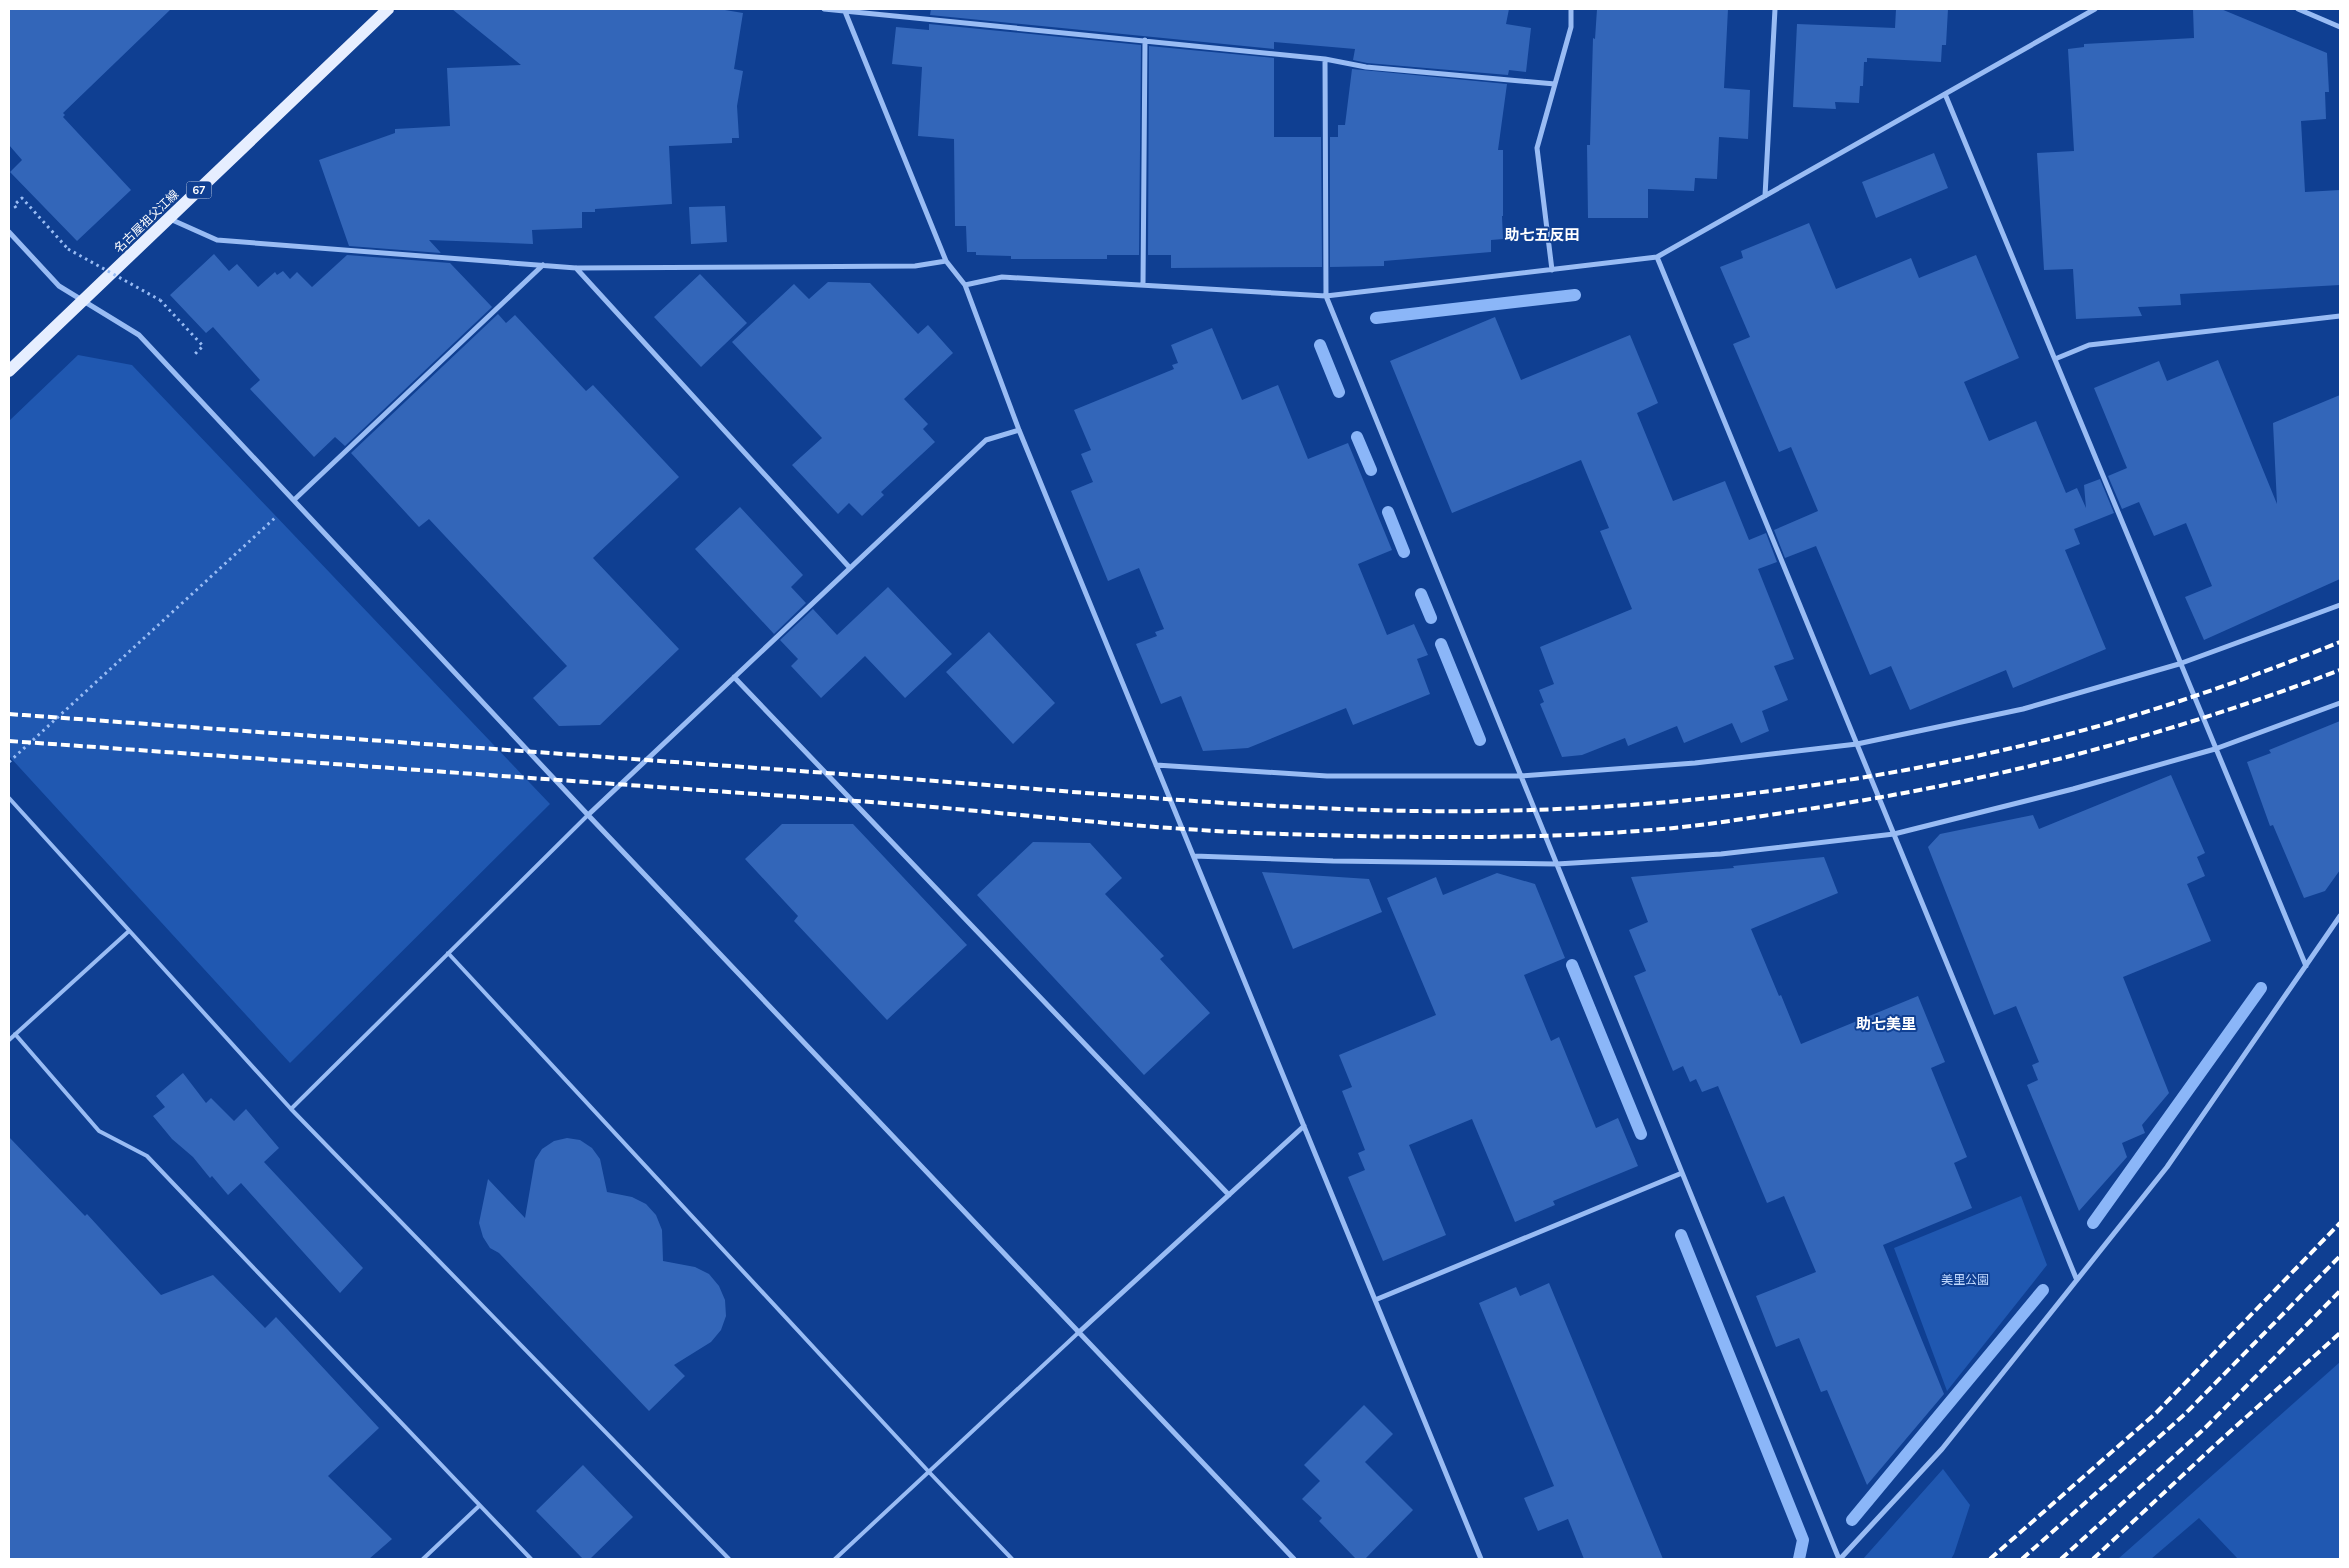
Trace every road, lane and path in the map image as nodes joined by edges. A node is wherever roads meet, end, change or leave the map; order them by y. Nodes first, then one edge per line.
1 (388, 9) edge
2 (824, 9) edge
3 (1572, 9) edge
4 (1775, 9) edge
5 (2094, 9) edge
6 (2298, 9) edge
7 (844, 10) edge
8 (2340, 27) edge
9 (1145, 40) junction
10 (1325, 58) junction
11 (1555, 84) junction
12 (1945, 94) junction
13 (1765, 196) junction
14 (22, 198) dead end
15 (169, 219) junction
16 (9, 232) edge
17 (1657, 257) junction
18 (946, 261) junction
19 (543, 265) junction
20 (576, 268) junction
21 (1552, 270) junction
22 (965, 285) junction
23 (1143, 285) junction
24 (1326, 296) junction
25 (84, 300) junction
26 (2340, 316) edge
27 (193, 356) dead end
28 (2055, 359) junction
29 (9, 371) edge
30 (1020, 430) junction
31 (294, 500) junction
32 (850, 568) junction
33 (2340, 604) edge
34 (2179, 664) junction
35 (734, 678) junction
36 (2340, 703) edge
37 (1857, 744) junction
38 (2215, 749) junction
39 (9, 762) edge
40 (1156, 765) junction
41 (1522, 776) junction
42 (9, 798) edge
43 (588, 814) junction
44 (1894, 834) junction
45 (1194, 856) junction
46 (1557, 864) junction
47 (2340, 916) edge
48 (129, 931) junction
49 (448, 953) junction
50 (2306, 966) junction
51 (15, 1034) junction
52 (9, 1040) edge
53 (291, 1109) junction
54 (1304, 1126) junction
55 (1682, 1173) junction
56 (1229, 1195) junction
57 (2076, 1278) junction
58 (1375, 1300) junction
59 (1078, 1333) junction
60 (928, 1472) junction
61 (479, 1506) junction
62 (423, 1559) edge
63 (530, 1559) edge
64 (729, 1559) edge
65 (834, 1559) edge
66 (1012, 1559) edge
67 (1294, 1559) edge
68 (1481, 1559) edge
69 (1840, 1559) edge

1 - 15 main road, 名古屋祖父江線 / 67
2 - 7 street
3 - 11 street
4 - 13 street
5 - 12 street
6 - 8 street
7 - 9 street
7 - 18 street
9 - 10 street
9 - 23 street
10 - 11 street
10 - 24 street
11 - 21 street
12 - 13 street
12 - 28 street
13 - 17 street
14 - 27 path, bridge
15 - 19 street
15 - 25 main road, 名古屋祖父江線 / 67
16 - 25 street
17 - 21 street
17 - 37 street
18 - 20 street
18 - 22 street
19 - 20 street
19 - 31 street
20 - 32 street
21 - 24 street
22 - 23 street
22 - 30 street
23 - 24 street
24 - 41 street
25 - 29 main road, 名古屋祖父江線 / 67
25 - 31 street
26 - 28 street
28 - 34 street
30 - 32 street
30 - 40 street
31 - 39 path
31 - 43 street
32 - 35 street
33 - 34 street
34 - 37 street
34 - 38 street
35 - 43 street
35 - 56 street
36 - 38 street
37 - 41 street
37 - 44 street
38 - 44 street
38 - 50 street
40 - 41 street
40 - 45 street
41 - 46 street
42 - 48 lane
43 - 49 lane
43 - 59 street
44 - 46 street
44 - 57 street
45 - 46 street
45 - 54 street
46 - 55 street
47 - 50 street
48 - 51 lane
48 - 53 lane
49 - 53 lane
49 - 60 lane
50 - 57 street
51 - 52 lane
51 - 61 lane
53 - 64 lane
54 - 56 street
54 - 58 street
55 - 58 street
55 - 69 street
56 - 59 street
57 - 69 street
58 - 68 street
59 - 60 lane
59 - 67 street
60 - 65 lane
60 - 66 lane
61 - 62 lane
61 - 63 lane

